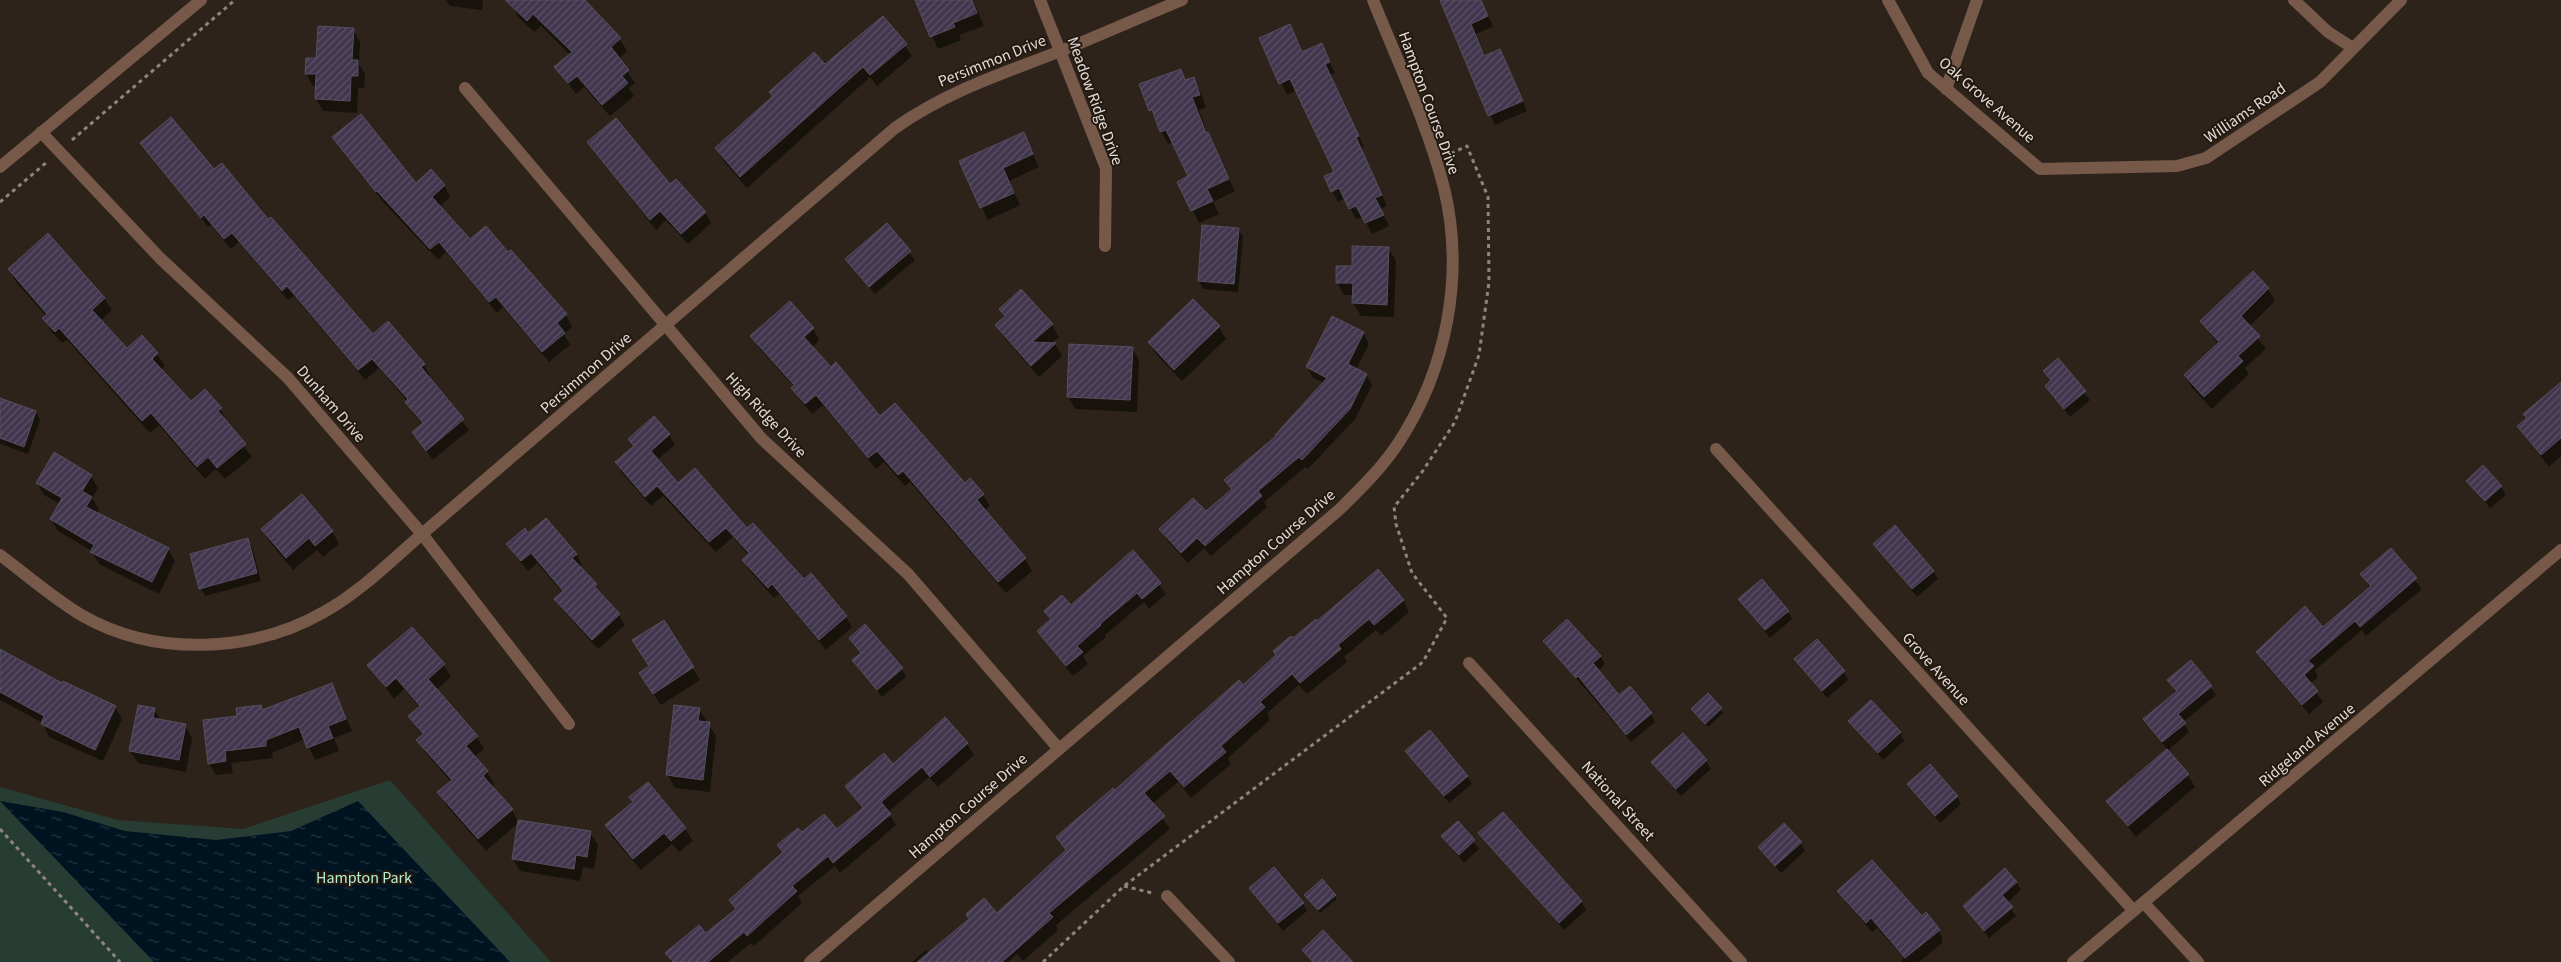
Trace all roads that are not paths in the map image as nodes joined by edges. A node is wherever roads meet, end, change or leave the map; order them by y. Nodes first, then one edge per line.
1 (201, 0) edge
2 (1040, 0) edge
3 (1182, 0) edge
4 (1373, 0) edge
5 (1888, 0) edge
6 (1977, 0) edge
7 (2294, 0) edge
8 (2401, 0) edge
9 (2353, 48) junction
10 (1060, 51) junction
11 (465, 88) dead end
12 (1946, 89) junction
13 (41, 132) junction
14 (0, 167) edge
15 (2040, 169) joint
16 (1105, 246) dead end
17 (665, 326) junction
18 (1716, 449) dead end
19 (422, 534) junction
20 (2561, 550) edge
21 (0, 555) edge
22 (1469, 664) dead end
23 (569, 724) dead end
24 (1059, 749) junction
25 (1167, 896) road end
26 (2144, 904) junction
27 (2133, 910) junction
28 (810, 962) edge
29 (1229, 962) edge
30 (1741, 962) edge
31 (2073, 962) edge
32 (2198, 962) edge

1 - 13 street
2 - 10 street, Meadow Ridge Drive
3 - 10 street, Persimmon Drive
4 - 24 street, Hampton Course Drive
5 - 12 street, Oak Grove Avenue
6 - 12 street
7 - 9 street
8 - 9 street, Williams Road
9 - 15 street, Williams Road
10 - 16 street, Meadow Ridge Drive
10 - 17 street, Persimmon Drive
11 - 17 street, High Ridge Drive
12 - 15 street, Oak Grove Avenue
13 - 14 street
13 - 19 street, Dunham Drive
17 - 19 street, Persimmon Drive
17 - 24 street, High Ridge Drive
18 - 27 street, Grove Avenue
19 - 21 street, Persimmon Drive
19 - 23 street, Dunham Drive
20 - 26 street, Ridgeland Avenue
22 - 30 street, National Street
24 - 28 street, Hampton Course Drive
25 - 29 street
26 - 27 street, Ridgeland Avenue
26 - 32 street
27 - 31 street, Ridgeland Avenue

